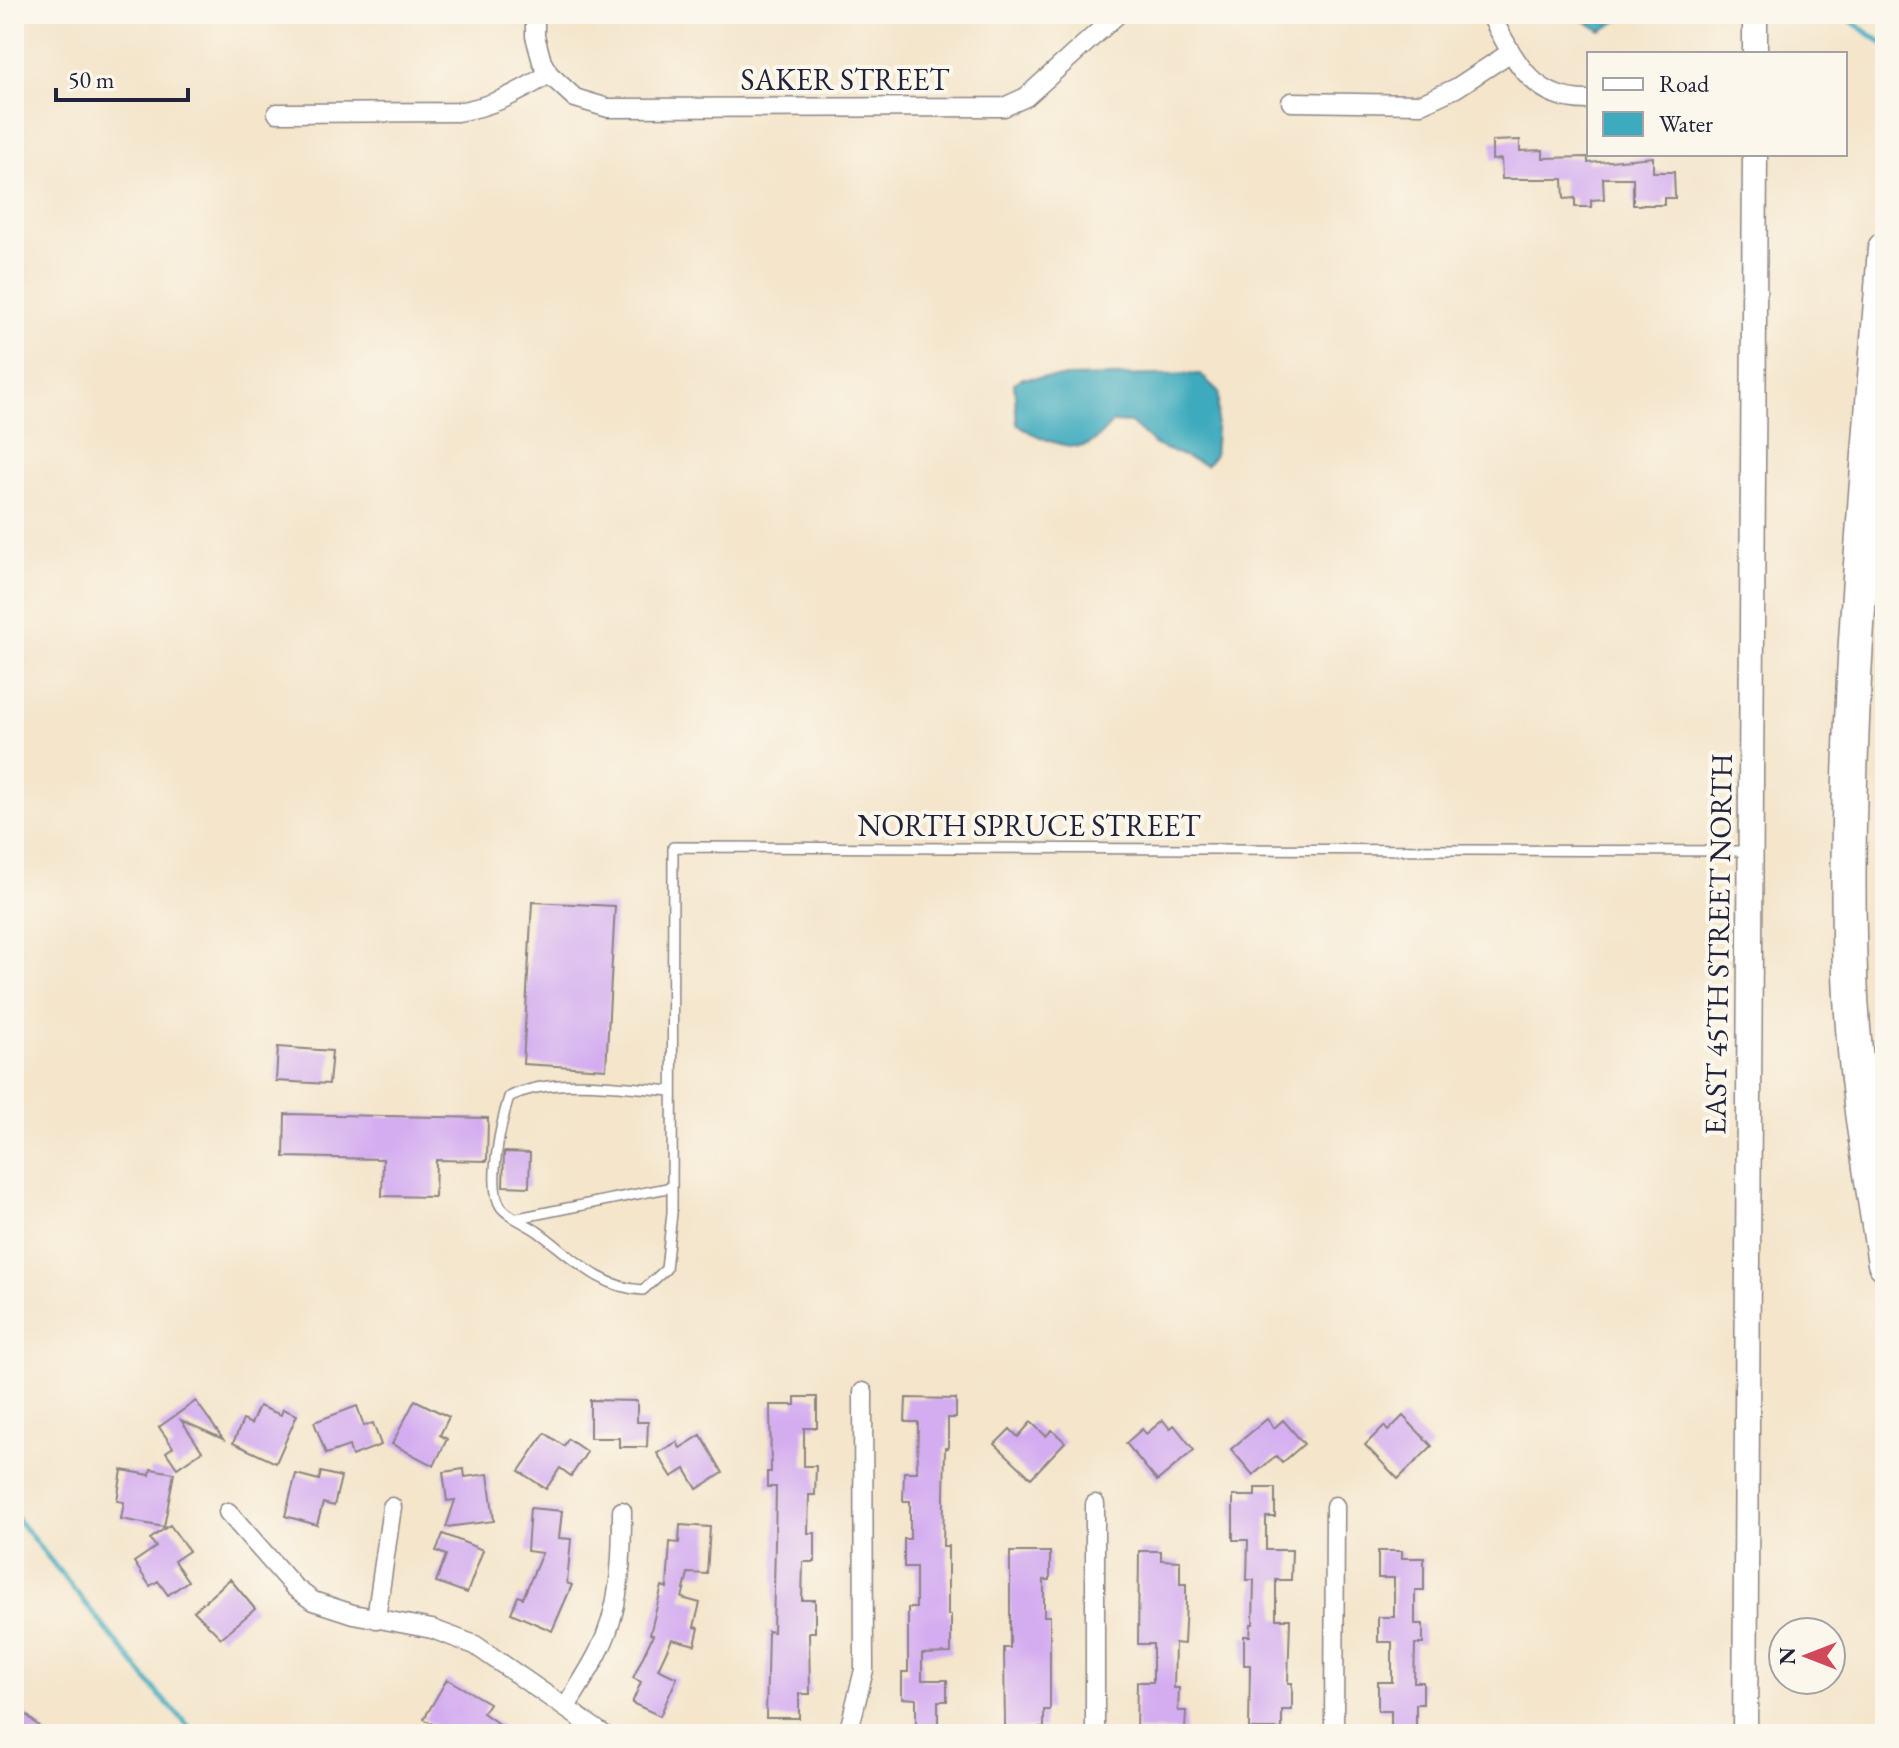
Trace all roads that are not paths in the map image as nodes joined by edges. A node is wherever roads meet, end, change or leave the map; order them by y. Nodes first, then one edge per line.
1 (535, 14) edge
2 (1118, 14) edge
3 (1490, 14) edge
4 (1755, 14) edge
5 (1511, 52) junction
6 (1755, 52) edge
7 (549, 74) junction
8 (1587, 100) edge
9 (1291, 102) dead end
10 (277, 113) dead end
11 (1755, 156) edge
12 (1885, 249) edge
13 (1751, 850) junction
14 (672, 1091) junction
15 (672, 1187) junction
16 (518, 1218) junction
17 (1885, 1263) edge
18 (863, 1392) dead end
19 (1095, 1504) dead end
20 (1335, 1506) dead end
21 (392, 1507) dead end
22 (622, 1511) dead end
23 (228, 1512) dead end
24 (376, 1619) junction
25 (566, 1707) junction
26 (603, 1734) edge
27 (848, 1734) edge
28 (1095, 1734) edge
29 (1334, 1734) edge
30 (1745, 1734) edge

1 - 7 street
2 - 7 street, SAKER STREET
3 - 5 street
4 - 6 street
5 - 8 street
5 - 9 street
7 - 10 street
11 - 13 street, EAST 45TH STREET NORTH
12 - 17 highway
13 - 14 lane, NORTH SPRUCE STREET
13 - 30 street, EAST 45TH STREET NORTH
14 - 15 lane, NORTH SPRUCE STREET
14 - 16 lane
15 - 16 lane
15 - 16 lane, NORTH SPRUCE STREET
18 - 27 street
19 - 28 street
20 - 29 street
21 - 24 street
22 - 25 street
23 - 24 street
24 - 25 street
25 - 26 street

